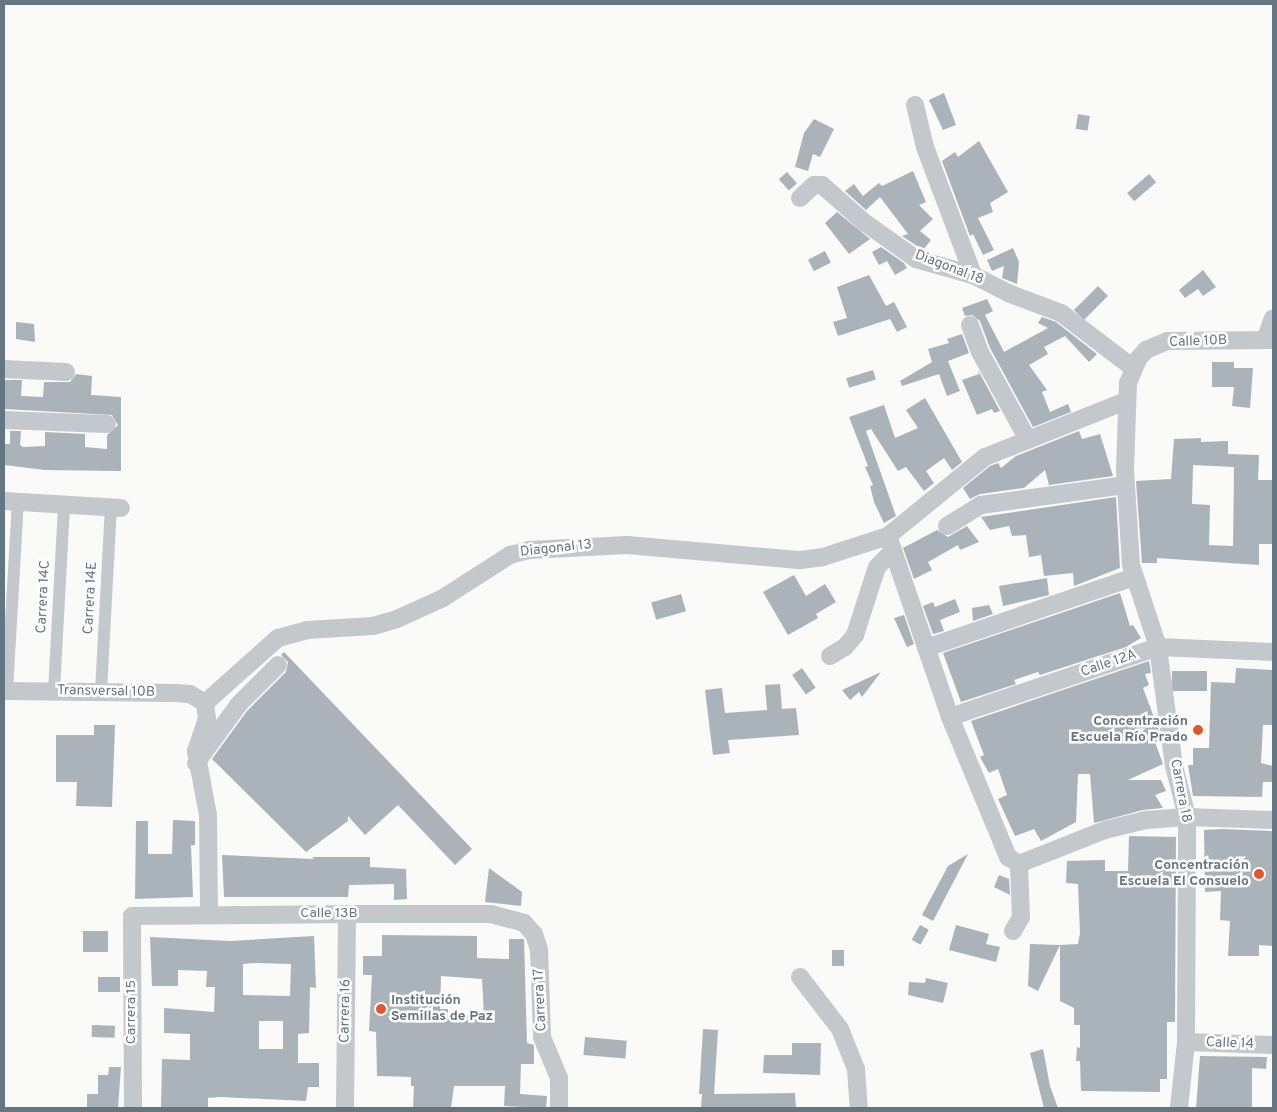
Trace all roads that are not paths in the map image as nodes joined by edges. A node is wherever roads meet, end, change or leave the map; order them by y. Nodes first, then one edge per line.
1 (915, 105) dead end
2 (800, 198) dead end
3 (973, 275) junction
4 (1273, 318) edge
5 (970, 325) dead end
6 (1269, 340) edge
7 (1132, 368) junction
8 (4, 369) edge
9 (66, 372) dead end
10 (1126, 401) junction
11 (4, 420) edge
12 (107, 424) dead end
13 (1028, 440) junction
14 (1125, 484) junction
15 (11, 502) edge
16 (64, 504) junction
17 (116, 508) joint
18 (947, 526) dead end
19 (890, 543) junction
20 (1134, 577) junction
21 (1158, 647) junction
22 (926, 648) junction
23 (1273, 652) edge
24 (830, 656) dead end
25 (278, 665) dead end
26 (6, 691) edge
27 (54, 691) junction
28 (101, 691) junction
29 (205, 703) junction
30 (950, 717) junction
31 (196, 763) junction
32 (1188, 817) junction
33 (1273, 820) edge
34 (1019, 864) junction
35 (347, 914) junction
36 (210, 915) junction
37 (132, 916) joint
38 (524, 923) joint
39 (1013, 931) dead end
40 (800, 977) dead end
41 (1186, 1042) junction
42 (1273, 1045) edge
43 (1177, 1106) edge
44 (132, 1108) edge
45 (345, 1108) edge
46 (559, 1108) edge
47 (859, 1108) edge

1 - 3 street
2 - 3 street, Diagonal 18
3 - 7 street, Diagonal 18
4 - 6 street
5 - 13 street
6 - 7 street, Calle 10B
7 - 10 street, Carrera 18
8 - 9 street
10 - 13 street
10 - 14 street, Carrera 18
11 - 12 street
13 - 19 street
14 - 18 street
14 - 20 street, Carrera 18
15 - 16 street
15 - 26 street
16 - 17 street
16 - 27 street, Carrera 14C
17 - 28 street, Carrera 14E
19 - 22 street
19 - 24 street
19 - 29 street, Diagonal 13
20 - 21 street, Carrera 18
20 - 22 street
21 - 23 street, Calle 12A
21 - 30 street, Calle 12A
21 - 32 street, Carrera 18
22 - 30 street
25 - 31 street
26 - 27 street, Transversal 10B
27 - 28 street, Transversal 10B
28 - 29 street, Transversal 10B
29 - 31 street
30 - 34 street
31 - 36 street
32 - 33 street
32 - 34 street
32 - 41 street, Carrera 18
34 - 39 street
35 - 36 street, Calle 13B
35 - 38 street, Calle 13B
35 - 45 street, Carrera 16
36 - 37 street, Calle 13B
37 - 44 street, Carrera 15
38 - 46 street, Carrera 17
40 - 47 street
41 - 42 street, Calle 14
41 - 43 street, Carrera 18

